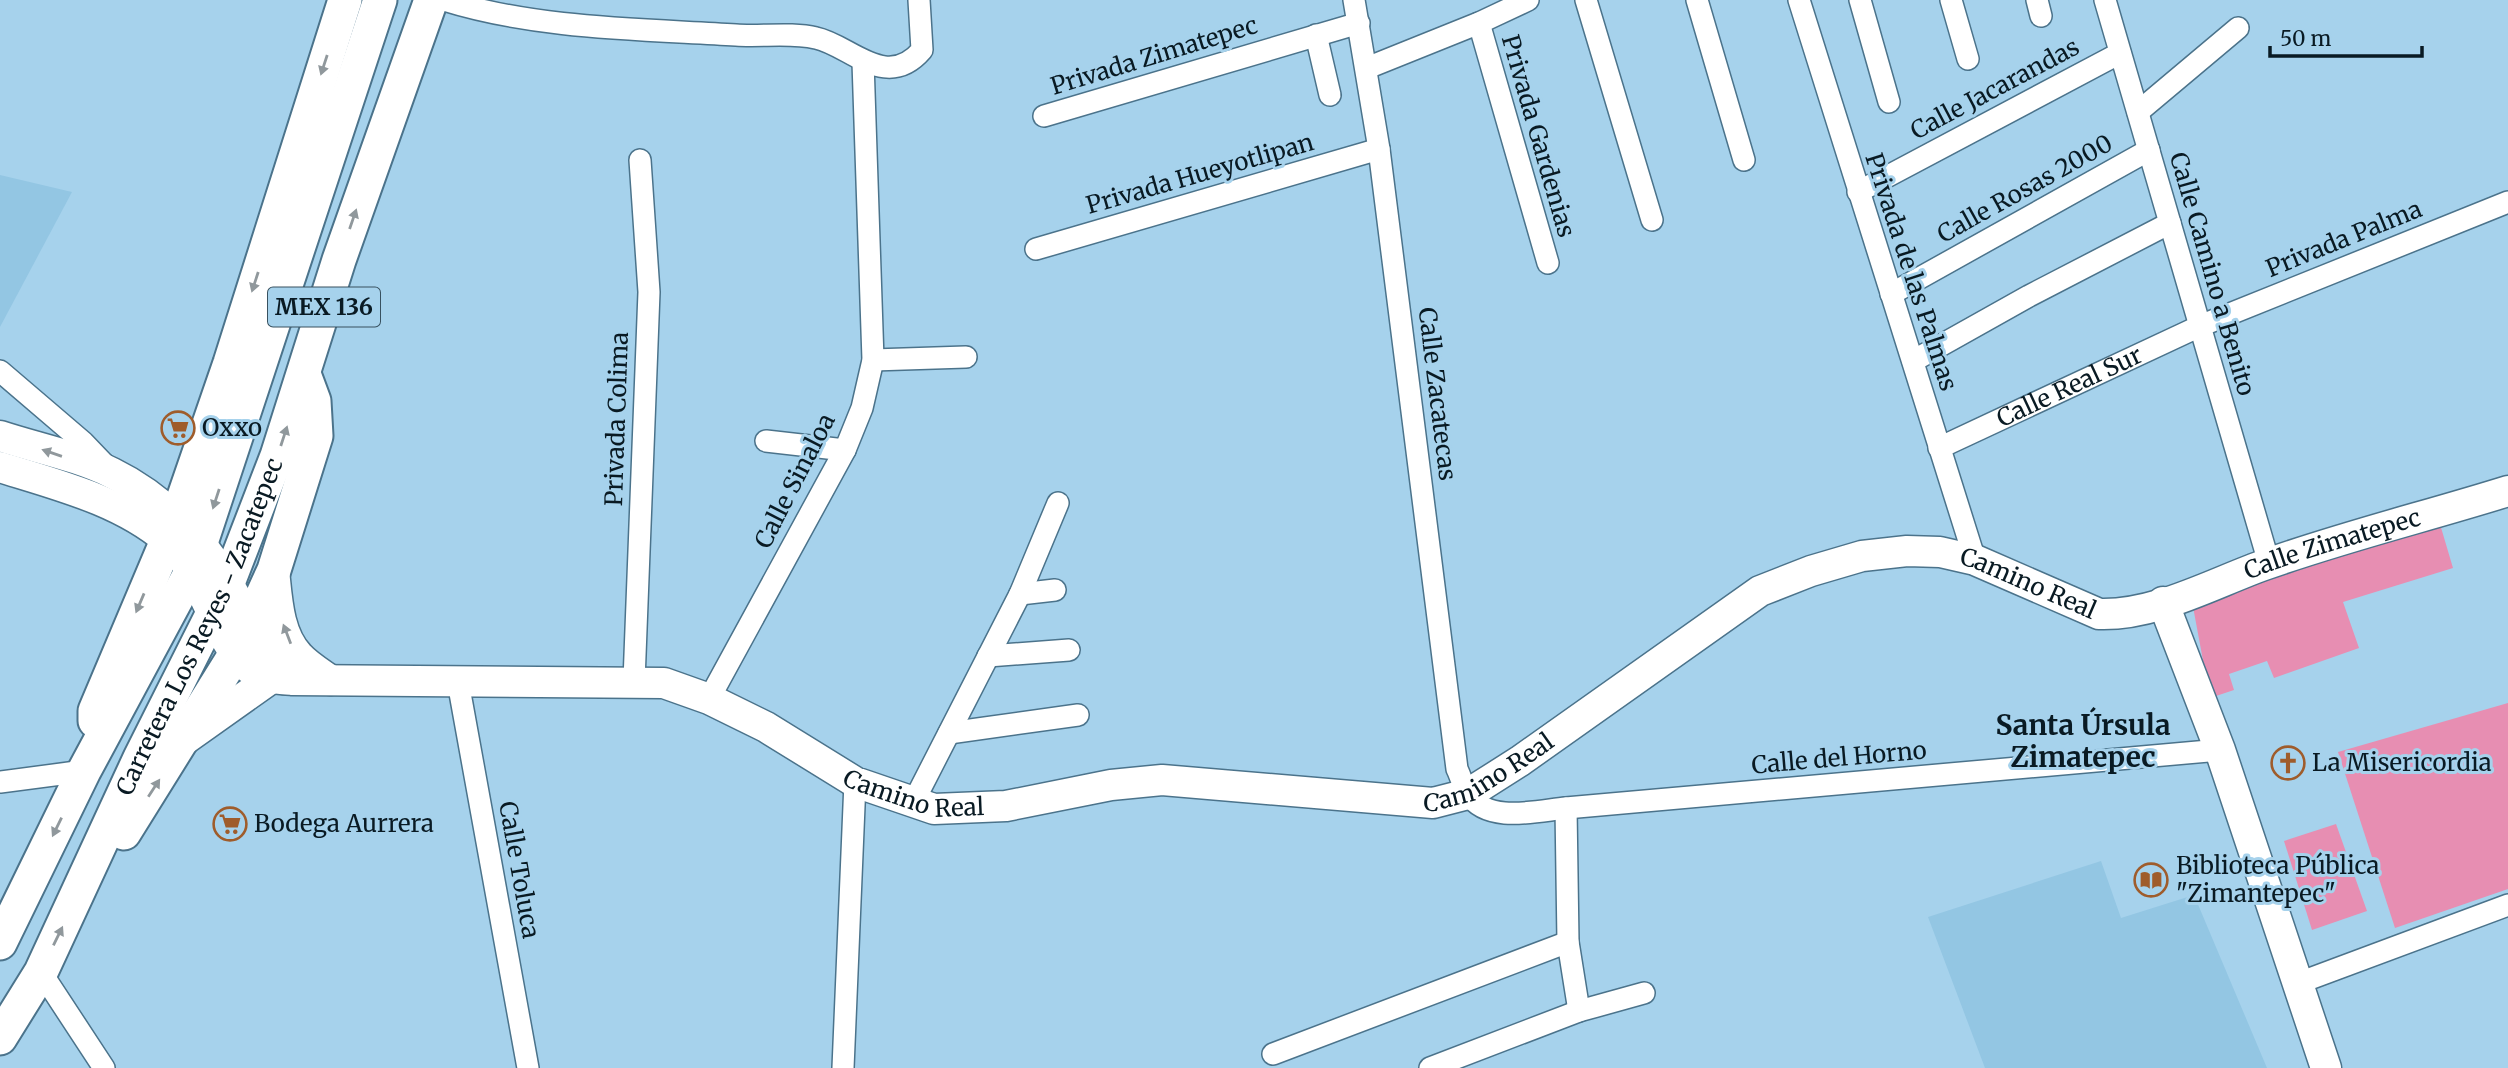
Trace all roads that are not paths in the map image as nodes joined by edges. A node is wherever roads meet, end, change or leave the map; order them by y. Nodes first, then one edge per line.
1 (345, 0) edge
2 (380, 0) edge
3 (431, 0) edge
4 (444, 0) edge
5 (919, 0) edge
6 (1354, 0) edge
7 (1528, 0) edge
8 (1586, 0) edge
9 (1698, 0) edge
10 (1799, 0) edge
11 (1860, 0) edge
12 (1951, 0) edge
13 (2105, 0) edge
14 (1359, 23) junction
15 (1479, 23) junction
16 (2238, 28) dead end
17 (1316, 35) junction
18 (2120, 53) junction
19 (1969, 59) dead end
20 (863, 62) junction
21 (1367, 68) junction
22 (1330, 95) dead end
23 (1889, 102) dead end
24 (2138, 112) junction
25 (1044, 116) dead end
26 (1379, 149) junction
27 (2149, 150) junction
28 (640, 160) dead end
29 (1744, 160) dead end
30 (1858, 192) junction
31 (2508, 202) edge
32 (1652, 220) dead end
33 (2170, 223) junction
34 (1036, 249) dead end
35 (1548, 264) dead end
36 (1891, 295) junction
37 (2200, 326) junction
38 (965, 357) dead end
39 (873, 360) junction
40 (1913, 362) junction
41 (0, 371) edge
42 (304, 374) junction
43 (0, 436) edge
44 (766, 441) dead end
45 (1939, 448) junction
46 (845, 450) junction
47 (0, 467) edge
48 (112, 473) junction
49 (2506, 499) edge
50 (1058, 503) dead end
51 (172, 529) junction
52 (197, 557) junction
53 (1975, 560) junction
54 (2269, 563) junction
55 (274, 570) junction
56 (228, 583) junction
57 (1055, 590) dead end
58 (1020, 594) junction
59 (2163, 603) junction
60 (214, 613) junction
61 (243, 640) junction
62 (1069, 650) dead end
63 (988, 656) junction
64 (277, 679) junction
65 (330, 680) junction
66 (634, 681) junction
67 (458, 682) junction
68 (709, 699) junction
69 (1078, 715) dead end
70 (949, 733) junction
71 (184, 740) junction
72 (2220, 750) junction
73 (91, 757) junction
74 (0, 782) edge
75 (855, 782) junction
76 (1468, 794) junction
77 (913, 803) junction
78 (1566, 808) junction
79 (96, 859) junction
80 (2508, 905) edge
81 (9, 910) edge
82 (1568, 942) junction
83 (0, 943) edge
84 (41, 972) junction
85 (2296, 984) junction
86 (1644, 992) dead end
87 (1578, 1011) junction
88 (0, 1038) edge
89 (1273, 1054) dead end
90 (104, 1068) edge
91 (528, 1068) edge
92 (843, 1068) edge
93 (1430, 1068) edge
94 (2326, 1068) edge

1 -> 51 main road
2 -> 52 main road, Carretera Los Reyes - Zacatepec / MEX 136
42 -> 3 main road, Carretera Los Reyes - Zacatepec / MEX 136
4 - 20 street
5 - 20 street
6 - 14 street, Calle Zacatecas
7 - 15 street
8 - 32 street
9 - 29 street
10 - 30 street, Privada de las Palmas
11 - 23 street
12 - 19 street
13 - 18 street, Calle Camino a Benito
14 - 17 street, Privada Zimatepec
14 - 21 street, Calle Zacatecas
15 - 21 street
15 - 35 street, Privada Gardenias
16 - 24 street
17 - 22 street
17 - 25 street, Privada Zimatepec
18 - 24 street, Calle Camino a Benito
18 - 30 street, Calle Jacarandas
20 - 39 street, Calle Sinaloa
21 - 26 street, Calle Zacatecas
24 - 27 street, Calle Camino a Benito
26 - 34 street, Privada Hueyotlipan
26 - 76 street, Calle Zacatecas
27 - 33 street, Calle Camino a Benito
27 - 36 street, Calle Rosas 2000
28 - 66 street, Privada Colima
30 - 36 street, Privada de las Palmas
31 - 37 street, Privada Palma
33 - 37 street, Calle Camino a Benito
33 - 40 street
36 - 40 street, Privada de las Palmas
37 - 45 street, Calle Real Sur
37 - 54 street, Calle Camino a Benito
38 - 39 street
39 - 46 street, Calle Sinaloa
40 - 45 street, Privada de las Palmas
41 - 48 street
42 - 55 main road
56 -> 42 main road, Carretera Los Reyes - Zacatepec / MEX 136
48 -> 43 main road
44 - 46 street
45 - 53 street, Privada de las Palmas
46 - 68 street, Calle Sinaloa
47 - 51 main road
48 - 51 main road
49 - 54 main road, Calle Zimatepec
50 - 58 street
51 - 52 main road
51 -> 73 main road
52 - 56 main road
52 - 60 main road
52 - 73 main road, Carretera Los Reyes - Zacatepec / MEX 136
53 - 59 main road, Camino Real
53 - 76 main road, Camino Real
54 - 59 main road, Calle Zimatepec
55 - 61 main road
65 -> 55 main road
56 - 60 main road, Carretera Los Reyes - Zacatepec / MEX 136
56 - 61 main road
57 - 58 street
58 - 63 street
59 - 72 main road
60 - 61 main road
60 - 79 main road, Carretera Los Reyes - Zacatepec / MEX 136
61 - 64 main road
61 - 71 main road
62 - 63 street
63 - 70 street
64 - 65 main road, Camino Real
64 - 71 main road
65 - 67 main road, Camino Real
66 - 67 main road, Camino Real
66 - 68 main road, Camino Real
67 - 91 street, Calle Toluca
68 - 75 main road, Camino Real
69 - 70 street
70 - 77 street
79 -> 71 main road
72 - 78 street, Calle del Horno
72 - 85 main road
73 - 74 street
73 -> 81 main road, Carretera Los Reyes - Zacatepec / MEX 136
75 - 77 main road, Camino Real
75 - 92 street
76 - 77 main road, Camino Real
76 - 78 street, Calle del Horno
78 - 82 street
84 -> 79 main road, Carretera Los Reyes - Zacatepec / MEX 136
80 - 85 street
81 - 83 main road, Carretera Los Reyes - Zacatepec / MEX 136
82 - 87 street
82 - 89 street
84 - 88 main road, Carretera Los Reyes - Zacatepec / MEX 136
84 - 90 street
85 - 94 main road
86 - 87 street
87 - 93 street

